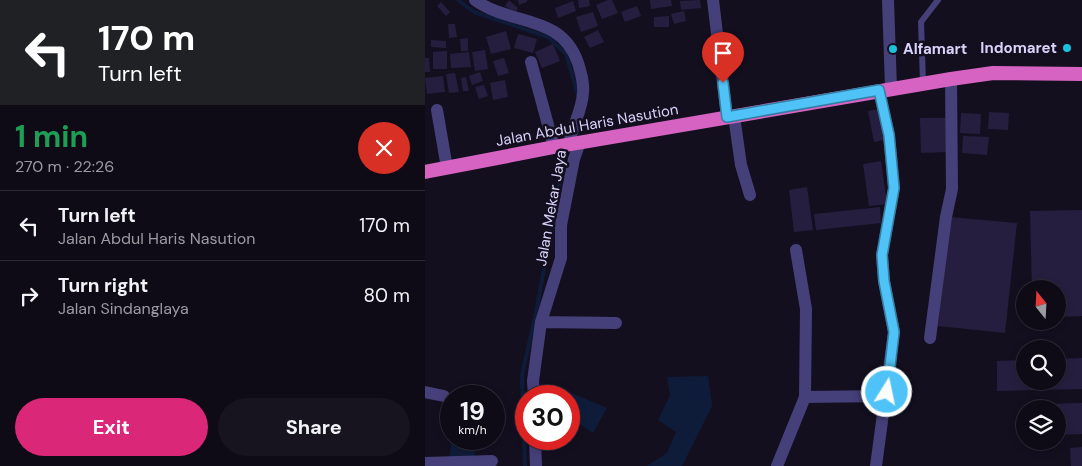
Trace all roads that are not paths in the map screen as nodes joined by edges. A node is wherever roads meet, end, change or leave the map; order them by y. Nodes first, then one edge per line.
1 (475, 0) edge
2 (713, 0) edge
3 (888, 0) edge
4 (938, 0) edge
5 (531, 62) dead end
6 (1082, 74) edge
7 (951, 79) junction
8 (923, 83) junction
9 (885, 89) junction
10 (437, 110) dead end
11 (730, 117) junction
12 (566, 145) junction
13 (447, 168) junction
14 (425, 172) edge
15 (750, 195) dead end
16 (796, 250) dead end
17 (541, 322) junction
18 (616, 323) dead end
19 (930, 338) dead end
20 (533, 385) edge
21 (425, 392) edge
22 (440, 395) edge
23 (886, 396) junction
24 (805, 398) junction
25 (535, 450) edge
26 (492, 462) dead end
27 (425, 463) edge
28 (536, 466) edge
29 (777, 466) edge
30 (876, 466) edge

1 - 12 street, Jalan Mekar Jaya
2 - 11 street
3 - 9 street
4 - 8 lane
5 - 12 street
6 - 7 highway, Jalan Abdul Haris Nasution
7 - 8 highway, Jalan Abdul Haris Nasution
7 - 19 street
8 - 9 highway, Jalan Abdul Haris Nasution
9 - 11 highway, Jalan Abdul Haris Nasution
9 - 23 street
10 - 13 street
11 - 12 highway, Jalan Abdul Haris Nasution
11 - 15 street
12 - 13 highway, Jalan Abdul Haris Nasution
12 - 17 street, Jalan Mekar Jaya
13 - 14 highway, Jalan Abdul Haris Nasution
16 - 24 street
17 - 18 street
17 - 20 street, Jalan Mekar Jaya
21 - 22 street
23 - 24 street
23 - 30 street
24 - 29 street
25 - 28 street
26 - 27 street

